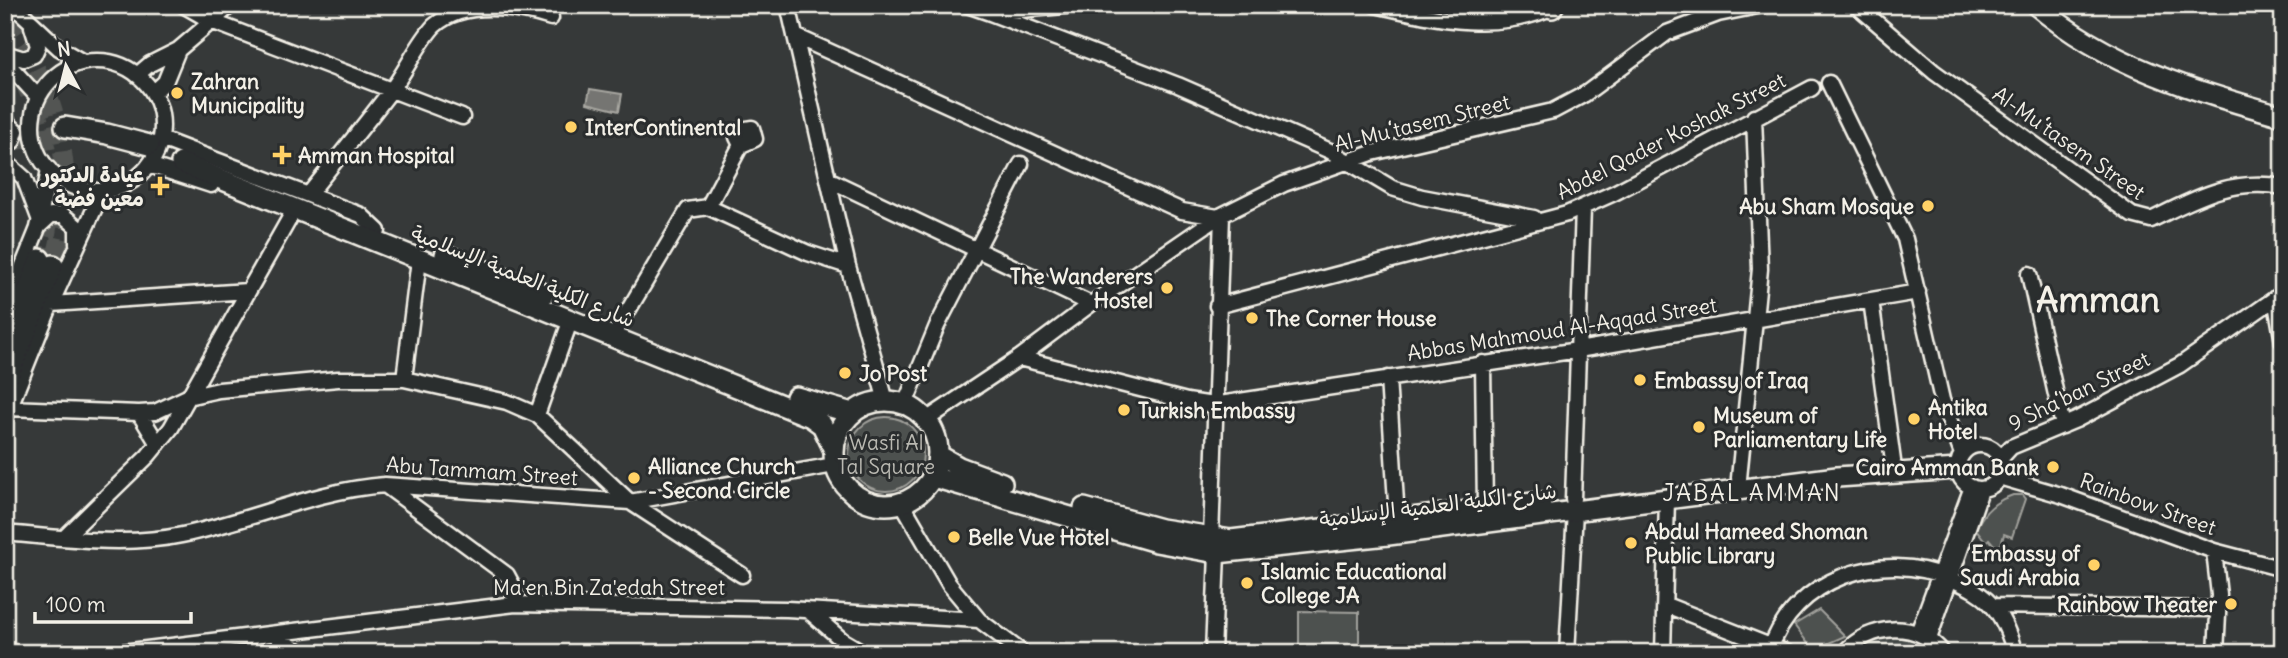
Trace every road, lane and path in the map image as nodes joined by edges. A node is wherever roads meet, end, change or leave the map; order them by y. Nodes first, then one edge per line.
1 (12, 5) edge
2 (183, 5) edge
3 (230, 5) edge
4 (788, 5) edge
5 (967, 5) edge
6 (1074, 5) edge
7 (1375, 5) edge
8 (1763, 5) edge
9 (1856, 5) edge
10 (1554, 6) edge
11 (1046, 7) edge
12 (2040, 7) edge
13 (990, 13) junction
14 (551, 18) dead end
15 (211, 21) junction
16 (30, 24) junction
17 (795, 36) junction
18 (178, 50) junction
19 (5, 53) edge
20 (5, 61) edge
21 (83, 62) junction
22 (137, 75) junction
23 (1829, 83) dead end
24 (1812, 88) dead end
25 (392, 90) junction
26 (153, 93) junction
27 (37, 100) junction
28 (2283, 116) edge
29 (462, 117) dead end
30 (1754, 117) junction
31 (5, 119) edge
32 (66, 131) tunnel mouth
33 (741, 145) dead end
34 (36, 149) junction
35 (5, 150) edge
36 (151, 150) junction
37 (184, 159) tunnel mouth
38 (1349, 160) junction
39 (5, 162) edge
40 (1021, 164) dead end
41 (49, 170) junction
42 (830, 180) junction
43 (2283, 187) edge
44 (103, 190) junction
45 (309, 194) junction
46 (708, 206) junction
47 (1583, 208) junction
48 (1182, 211) junction
49 (292, 214) junction
50 (1220, 216) junction
51 (1546, 220) junction
52 (37, 228) junction
53 (376, 236) junction
54 (1181, 242) junction
55 (77, 246) junction
56 (976, 248) junction
57 (419, 260) junction
58 (848, 266) junction
59 (2029, 274) dead end
60 (248, 291) junction
61 (1917, 292) junction
62 (1871, 300) junction
63 (51, 304) junction
64 (1091, 304) junction
65 (1217, 306) junction
66 (2280, 308) edge
67 (5, 310) edge
68 (571, 319) junction
69 (1756, 319) junction
70 (619, 326) junction
71 (2283, 342) edge
72 (5, 350) edge
73 (1578, 350) junction
74 (1019, 358) junction
75 (1483, 363) junction
76 (1388, 378) junction
77 (404, 379) junction
78 (5, 385) edge
79 (187, 397) junction
80 (895, 403) junction
81 (1213, 405) junction
82 (7, 412) edge
83 (139, 413) junction
84 (852, 413) junction
85 (537, 415) junction
86 (926, 420) junction
87 (2063, 426) junction
88 (159, 444) junction
89 (2011, 447) junction
90 (938, 454) junction
91 (833, 456) junction
92 (2000, 459) junction
93 (1893, 461) junction
94 (1960, 461) junction
95 (933, 477) junction
96 (2000, 477) junction
97 (1739, 478) junction
98 (2015, 480) junction
99 (385, 485) junction
100 (1976, 489) junction
101 (1667, 498) junction
102 (630, 502) junction
103 (902, 503) junction
104 (1574, 505) junction
105 (1485, 508) junction
106 (1397, 518) junction
107 (5, 533) edge
108 (64, 538) junction
109 (1214, 546) junction
110 (2214, 551) junction
111 (2283, 569) edge
112 (742, 575) dead end
113 (1945, 576) junction
114 (515, 604) junction
115 (1666, 605) junction
116 (1994, 606) junction
117 (2218, 609) junction
118 (810, 612) junction
119 (979, 620) junction
120 (1924, 636) junction
121 (285, 637) junction
122 (180, 649) edge
123 (1770, 649) edge
124 (114, 653) edge
125 (273, 653) edge
126 (302, 653) edge
127 (864, 653) edge
128 (1023, 653) edge
129 (1213, 653) edge
130 (1567, 653) edge
131 (1663, 653) edge
132 (1788, 653) edge
133 (1844, 653) edge
134 (1943, 653) edge
135 (2015, 653) edge
136 (2216, 653) edge

1 - 16 street
2 - 15 street
3 - 15 street
4 - 17 street
5 - 13 street, Abdel Qader Koshak Street
6 - 11 street
7 - 10 street
8 - 38 street, Al-Muʻtasem Street
9 - 43 street, Al-Muʻtasem Street
11 - 13 street
12 - 28 main road
13 - 38 street, Abdel Qader Koshak Street
14 - 25 street
15 - 18 street
15 - 25 street
16 - 19 street
16 - 21 street
17 - 42 street
17 - 48 street
18 - 22 street
18 - 26 street
20 - 27 street
21 - 22 street
21 - 27 street
22 - 26 street
23 - 61 street
24 - 30 street, Abdel Qader Koshak Street
25 - 29 street
25 - 45 street
26 - 36 street
27 - 31 street
27 - 34 street
30 - 47 street, Abdel Qader Koshak Street
30 - 69 street
31 - 35 street
32 - 36 main road
33 - 46 street
34 - 35 street
34 - 41 street
36 - 44 street
36 - 45 street
36 - 49 street
37 - 53 main road, شارع الكلية العلمية الإسلامية
38 - 50 street, Al-Muʻtasem Street
38 - 51 street, Abdel Qader Koshak Street
39 - 52 street
40 - 56 street
41 - 44 street
41 - 52 street
42 - 56 street
42 - 58 street
44 - 55 street
45 - 53 street
46 - 58 street
46 - 70 street
47 - 51 street, Abdel Qader Koshak Street
47 - 73 street
48 - 50 street
48 - 54 street
49 - 53 street
49 - 60 street
50 - 54 street, Al-Muʻtasem Street
50 - 65 street
51 - 65 street
52 - 55 street
52 - 67 street
53 - 57 main road, شارع الكلية العلمية الإسلامية
53 - 70 main road, شارع الكلية العلمية الإسلامية
54 - 64 street, Al-Muʻtasem Street
55 - 63 street
56 - 64 street
56 - 80 street
57 - 68 main road, شارع الكلية العلمية الإسلامية
57 - 77 street
58 - 80 street
59 - 87 street
60 - 63 street
60 - 79 street
61 - 62 street, Abbas Mahmoud Al-Aqqad Street
61 - 94 street
62 - 69 street, Abbas Mahmoud Al-Aqqad Street
62 - 93 street
63 - 82 street
64 - 74 street, Al-Muʻtasem Street
65 - 81 street
66 - 71 street
66 - 87 street, 9 Shaʻban Street
68 - 85 street
68 - 91 main road, شارع الكلية العلمية الإسلامية
69 - 73 street, Abbas Mahmoud Al-Aqqad Street
69 - 97 street
70 - 84 main road, شارع الكلية العلمية الإسلامية
72 - 78 main road
73 - 75 street, Abbas Mahmoud Al-Aqqad Street
73 - 104 street
74 - 81 street, Abbas Mahmoud Al-Aqqad Street
74 - 86 street, Al-Muʻtasem Street
75 - 76 street, Abbas Mahmoud Al-Aqqad Street
75 - 105 street
76 - 81 street, Abbas Mahmoud Al-Aqqad Street
76 - 106 street
77 - 79 street
77 - 85 street
79 - 83 street
79 - 88 street
80 - 84 main road
80 - 86 main road
81 - 109 street
82 - 83 street
83 - 88 street
84 - 91 main road
85 - 102 street
86 - 90 main road
87 - 89 street, 9 Shaʻban Street
88 - 108 street
89 - 92 street, 9 Shaʻban Street
89 - 98 street
90 - 95 main road
90 - 109 main road, شارع الكلية العلمية الإسلامية
91 - 102 street, Abu Tammam Street
91 - 103 main road
92 - 94 street
92 - 96 street
93 - 94 main road, شارع الكلية العلمية الإسلامية
93 - 97 main road, شارع الكلية العلمية الإسلامية
94 - 100 street
94 - 101 main road, شارع الكلية العلمية الإسلامية
95 - 103 main road
95 - 109 main road, شارع الكلية العلمية الإسلامية
96 - 98 street, Rainbow Street
96 - 100 street
97 - 104 main road, شارع الكلية العلمية الإسلامية
98 - 110 street, Rainbow Street
99 - 102 street, Abu Tammam Street
99 - 108 street, Abu Tammam Street
99 - 114 street
100 - 113 street
101 - 104 main road, شارع الكلية العلمية الإسلامية
101 - 115 street
102 - 112 street
103 - 119 street
104 - 105 main road, شارع الكلية العلمية الإسلامية
104 - 109 main road, شارع الكلية العلمية الإسلامية
104 - 130 street
105 - 106 main road, شارع الكلية العلمية الإسلامية
106 - 109 main road, شارع الكلية العلمية الإسلامية
107 - 108 street, Abu Tammam Street
109 - 129 street
110 - 111 street, Rainbow Street
110 - 117 street
113 - 116 street
113 - 120 street
113 - 123 street
114 - 118 street, Ma'en Bin Za'edah Street
114 - 121 street, Ma'en Bin Za'edah Street
115 - 123 street
115 - 131 street
116 - 117 street
116 - 135 street
117 - 136 street
118 - 119 street, Ma'en Bin Za'edah Street
118 - 127 street
119 - 128 street
120 - 133 street
120 - 134 street
121 - 122 street, Ma'en Bin Za'edah Street
121 - 125 street
121 - 126 street
122 - 124 street, Ma'en Bin Za'edah Street
123 - 132 street

